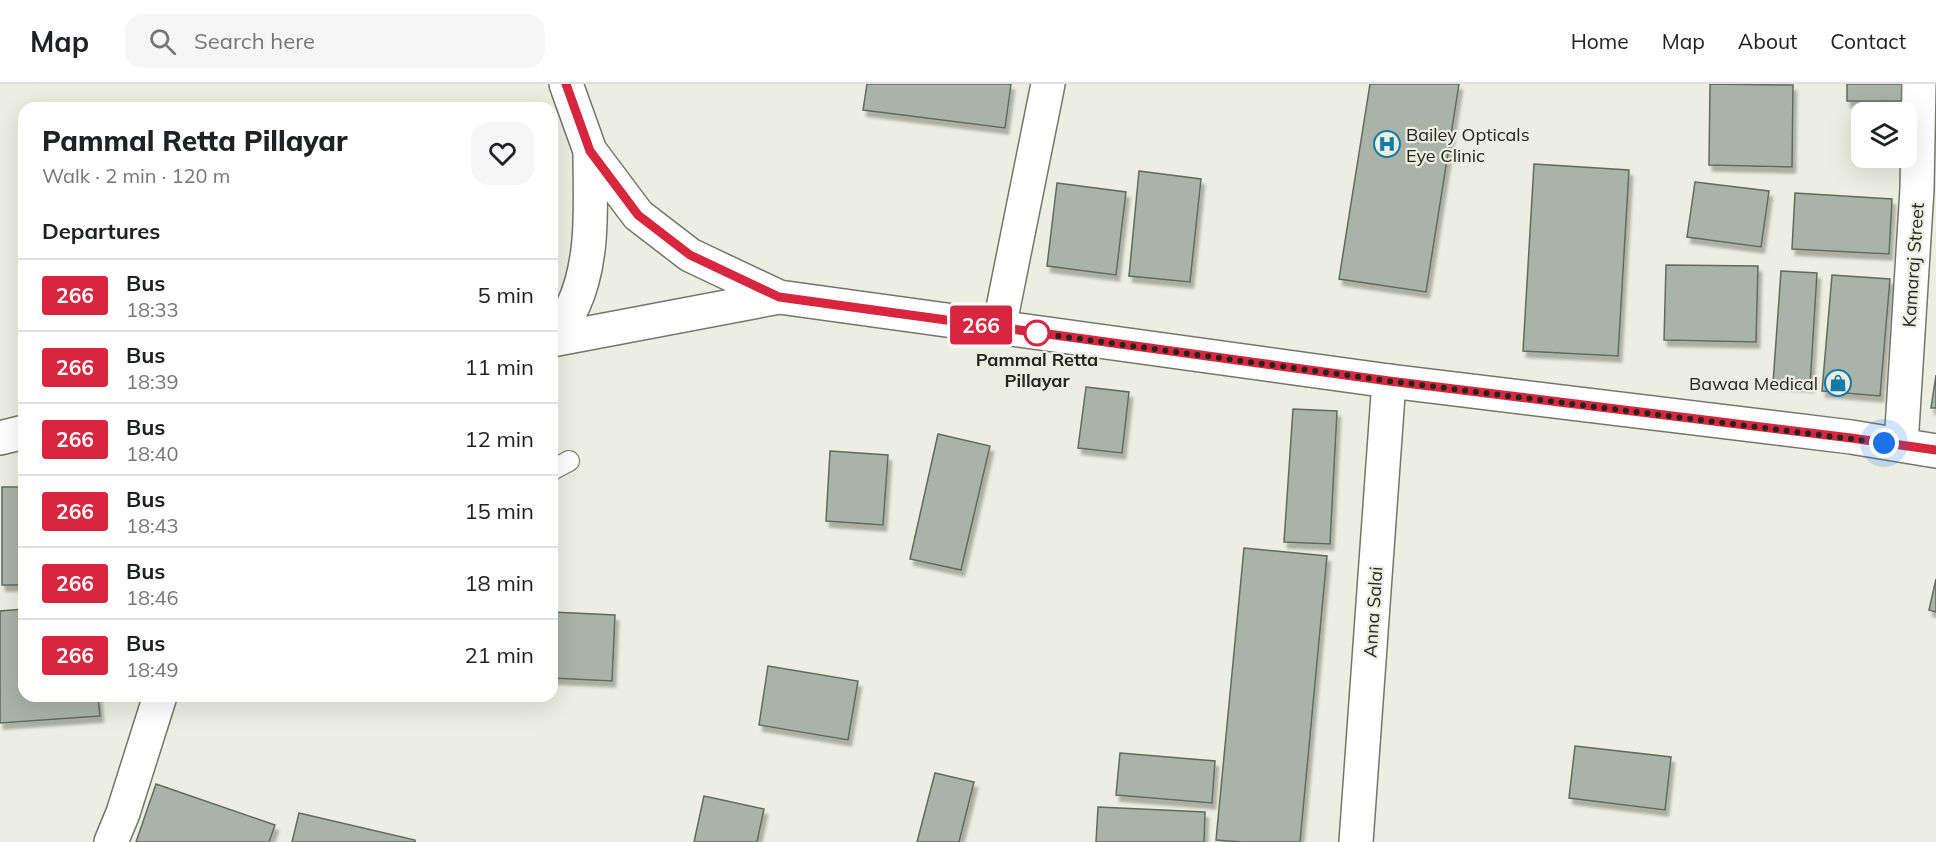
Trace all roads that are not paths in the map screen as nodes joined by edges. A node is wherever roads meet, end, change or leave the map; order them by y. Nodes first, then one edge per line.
1 (566, 84) edge
2 (1048, 84) edge
3 (1919, 84) edge
4 (590, 151) junction
5 (779, 297) junction
6 (558, 324) edge
7 (999, 328) junction
8 (558, 339) edge
9 (1389, 381) junction
10 (18, 434) edge
11 (0, 438) edge
12 (1901, 445) junction
13 (1936, 451) edge
14 (158, 702) edge
15 (111, 842) edge
16 (1356, 842) edge

1 - 4 main road
2 - 7 main road
3 - 12 main road, Kamaraj Street
4 - 5 main road
4 - 6 main road
5 - 7 main road
5 - 8 main road
7 - 9 main road
9 - 12 main road
9 - 16 main road, Anna Salai
10 - 11 main road
12 - 13 main road
14 - 15 main road

